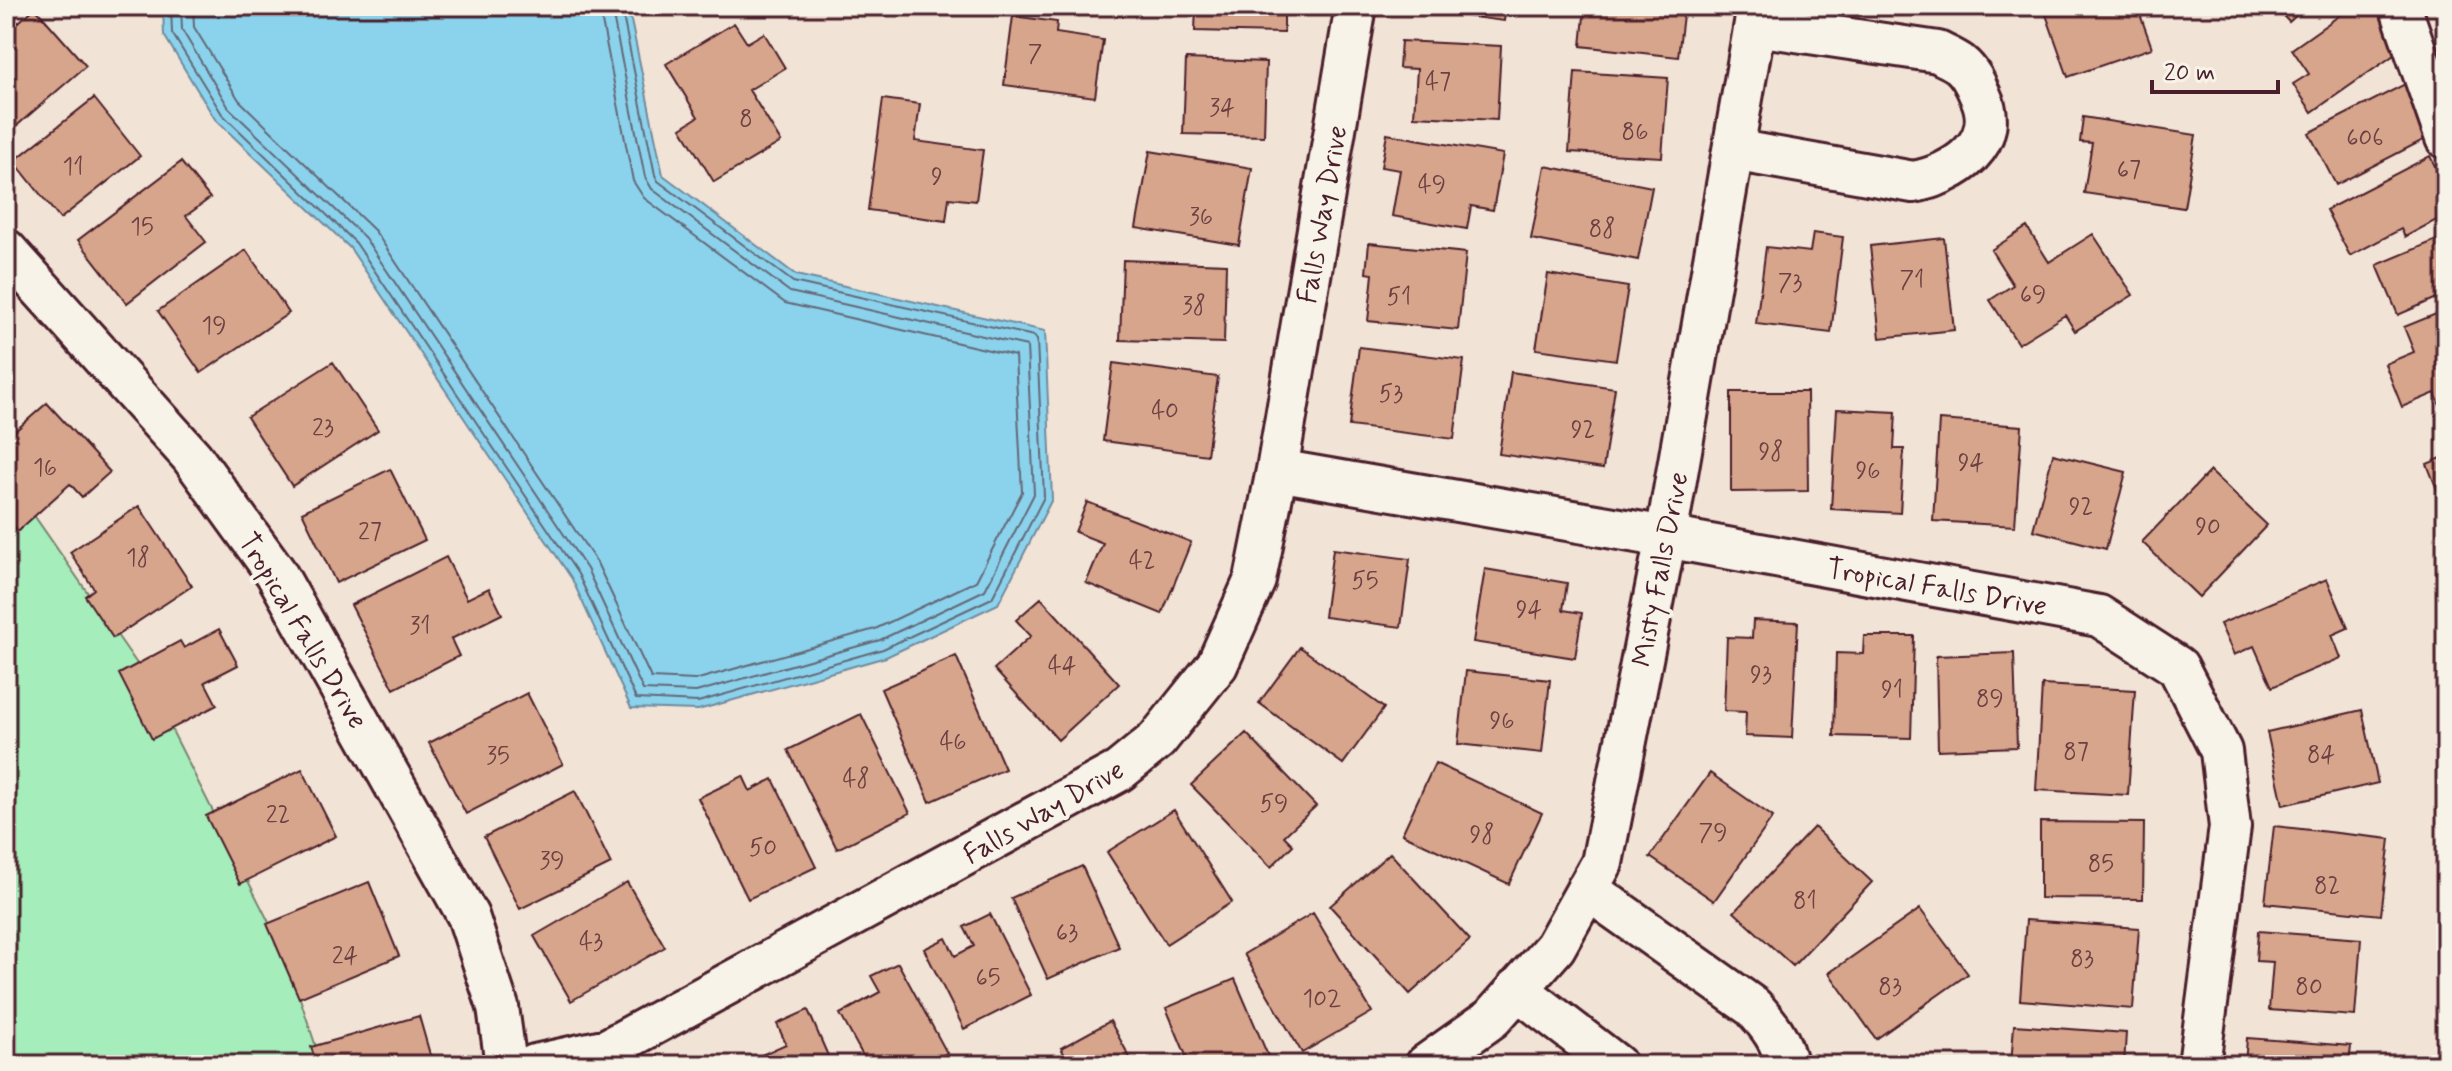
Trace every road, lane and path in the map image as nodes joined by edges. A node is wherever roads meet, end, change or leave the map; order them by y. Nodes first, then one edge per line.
1 (1356, 6) edge
2 (2400, 6) edge
3 (1756, 16) edge
4 (2435, 70) edge
5 (2446, 138) edge
6 (1733, 150) junction
7 (6, 250) edge
8 (1277, 470) junction
9 (1666, 537) junction
10 (1587, 889) junction
11 (1517, 989) junction
12 (506, 1065) edge
13 (535, 1065) edge
14 (1426, 1065) edge
15 (1616, 1065) edge
16 (1786, 1065) edge
17 (2199, 1065) edge

1 - 8 street, Falls Way Drive
2 - 4 street
3 - 6 street, Misty Falls Drive
3 - 6 street
4 - 5 street
6 - 9 street, Misty Falls Drive
7 - 12 street, Tropical Falls Drive
8 - 9 street, Tropical Falls Drive
8 - 13 street, Falls Way Drive
9 - 10 street, Misty Falls Drive
9 - 17 street, Tropical Falls Drive
10 - 11 street, Misty Falls Drive
10 - 16 street
11 - 14 street, Misty Falls Drive
11 - 15 street

